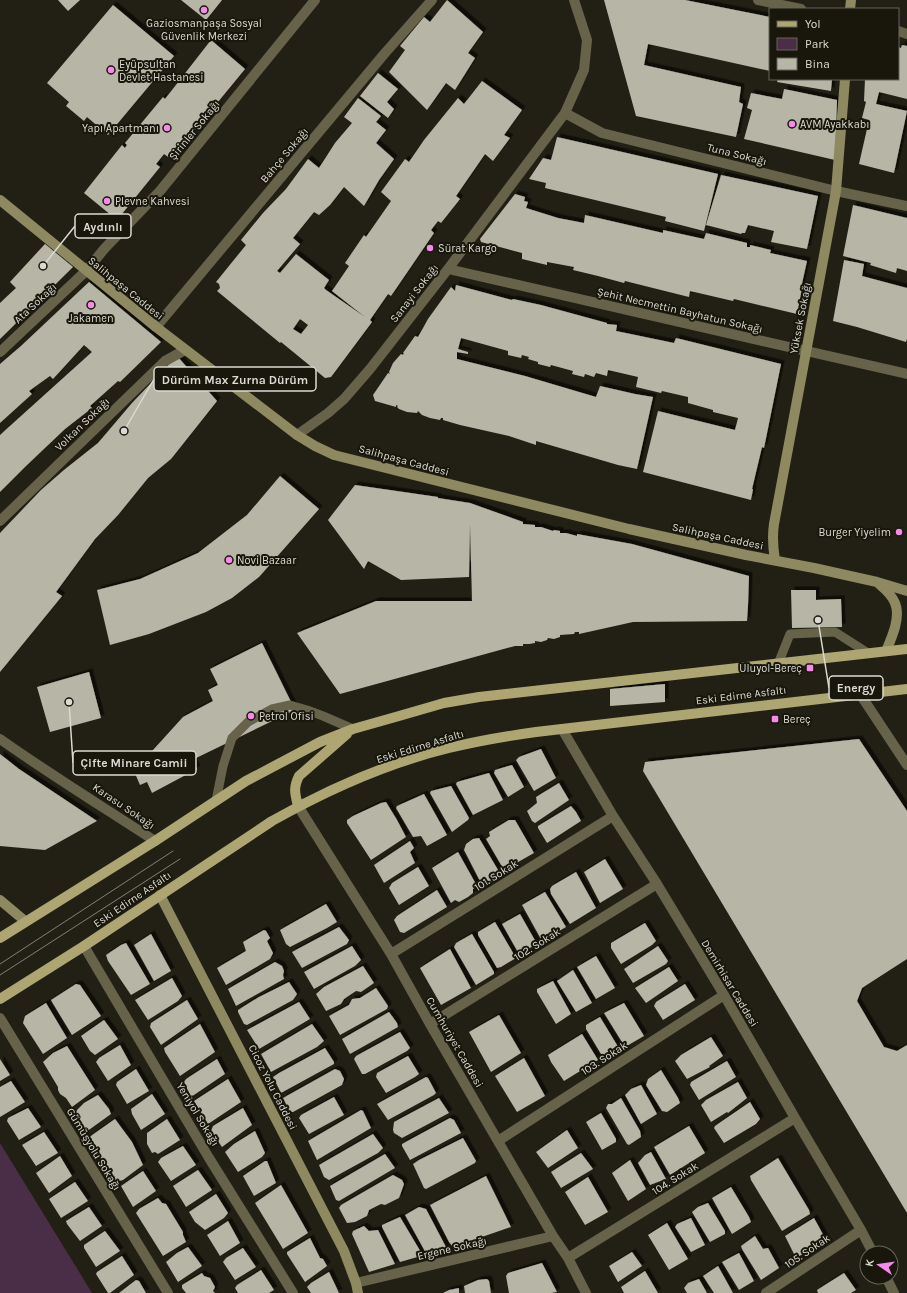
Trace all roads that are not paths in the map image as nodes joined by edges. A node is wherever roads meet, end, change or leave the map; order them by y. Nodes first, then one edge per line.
1 (315, 0) edge
2 (432, 0) edge
3 (574, 0) edge
4 (758, 0) edge
5 (796, 8) edge
6 (845, 80) edge
7 (565, 113) junction
8 (836, 191) junction
9 (0, 200) edge
10 (907, 206) edge
11 (448, 269) junction
12 (86, 271) junction
13 (156, 327) junction
14 (185, 350) junction
15 (806, 351) junction
16 (0, 352) edge
17 (907, 374) edge
18 (297, 435) junction
19 (0, 521) edge
20 (776, 560) junction
21 (877, 582) junction
22 (907, 591) edge
23 (907, 649) edge
24 (886, 651) junction
25 (868, 653) junction
26 (778, 664) junction
27 (907, 689) edge
28 (860, 694) junction
29 (353, 729) junction
30 (562, 729) junction
31 (0, 739) edge
32 (907, 765) edge
33 (216, 801) junction
34 (298, 806) junction
35 (613, 816) junction
36 (154, 841) junction
37 (657, 884) junction
38 (160, 894) junction
39 (0, 900) edge
40 (25, 921) junction
41 (0, 938) edge
42 (84, 946) junction
43 (391, 954) junction
44 (724, 995) junction
45 (0, 999) edge
46 (0, 1018) edge
47 (430, 1024) junction
48 (795, 1118) junction
49 (498, 1140) junction
50 (861, 1230) junction
51 (552, 1236) junction
52 (869, 1245) edge
53 (568, 1258) junction
54 (357, 1288) edge
55 (168, 1293) edge
56 (293, 1293) edge
57 (586, 1293) edge
58 (766, 1293) edge

1 - 12 street, Şirinler Sokağı
2 - 13 street, Bahçe Sokağı
3 - 7 street, Sanayi Sokağı
4 - 5 street
6 - 8 main road, Yüksek Sokağı
7 - 8 street, Tuna Sokağı
7 - 11 street, Sanayi Sokağı
8 - 10 street, Tuna Sokağı
8 - 15 main road, Yüksek Sokağı
9 - 12 main road, Salihpaşa Caddesi
11 - 15 street, Şehit Necmettin Bayhatun Sokağı
11 - 18 street, Sanayi Sokağı
12 - 13 main road, Salihpaşa Caddesi
12 - 16 street, Ata Sokağı
13 - 14 main road, Salihpaşa Caddesi
14 - 18 main road, Salihpaşa Caddesi
14 - 19 street, Volkan Sokağı
15 - 17 street, Şehit Necmettin Bayhatun Sokağı
15 - 20 main road, Yüksek Sokağı
18 - 20 main road, Salihpaşa Caddesi
20 - 21 main road, Salihpaşa Caddesi
21 - 22 main road, Salihpaşa Caddesi
21 - 24 main road
23 - 24 main road
24 - 25 main road
25 - 26 main road
25 - 26 lane
26 - 29 main road
27 - 28 main road, Eski Edirne Asfaltı
28 - 30 main road, Eski Edirne Asfaltı
28 - 32 street
29 - 33 main road
29 - 33 lane
29 - 34 main road
30 - 34 main road, Eski Edirne Asfaltı
30 - 35 street, Demirhisar Caddesi
31 - 36 street, Karasu Sokağı
33 - 36 main road
34 - 38 main road, Eski Edirne Asfaltı
34 - 43 street, Cumhuriyet Caddesi
35 - 37 street, Demirhisar Caddesi
35 - 43 street, 101. Sokak
36 - 40 main road
37 - 44 street, Demirhisar Caddesi
37 - 47 street, 102. Sokak
38 - 42 main road, Eski Edirne Asfaltı
38 - 54 main road, Cicoz Yolu Caddesi
39 - 40 main road
40 - 41 main road
42 - 45 main road, Eski Edirne Asfaltı
42 - 56 street, Yeniyol Sokağı
43 - 47 street, Cumhuriyet Caddesi
44 - 48 street, Demirhisar Caddesi
44 - 49 street, 103. Sokak
46 - 55 street, Gümüşyolu Sokağı
47 - 49 street, Cumhuriyet Caddesi
48 - 50 street, Demirhisar Caddesi
48 - 53 street, 104. Sokak
49 - 51 street, Cumhuriyet Caddesi
50 - 52 street, Demirhisar Caddesi
50 - 58 street, 105. Sokak
51 - 53 street, Cumhuriyet Caddesi
51 - 54 street, Ergene Sokağı
53 - 57 street, Cumhuriyet Caddesi

